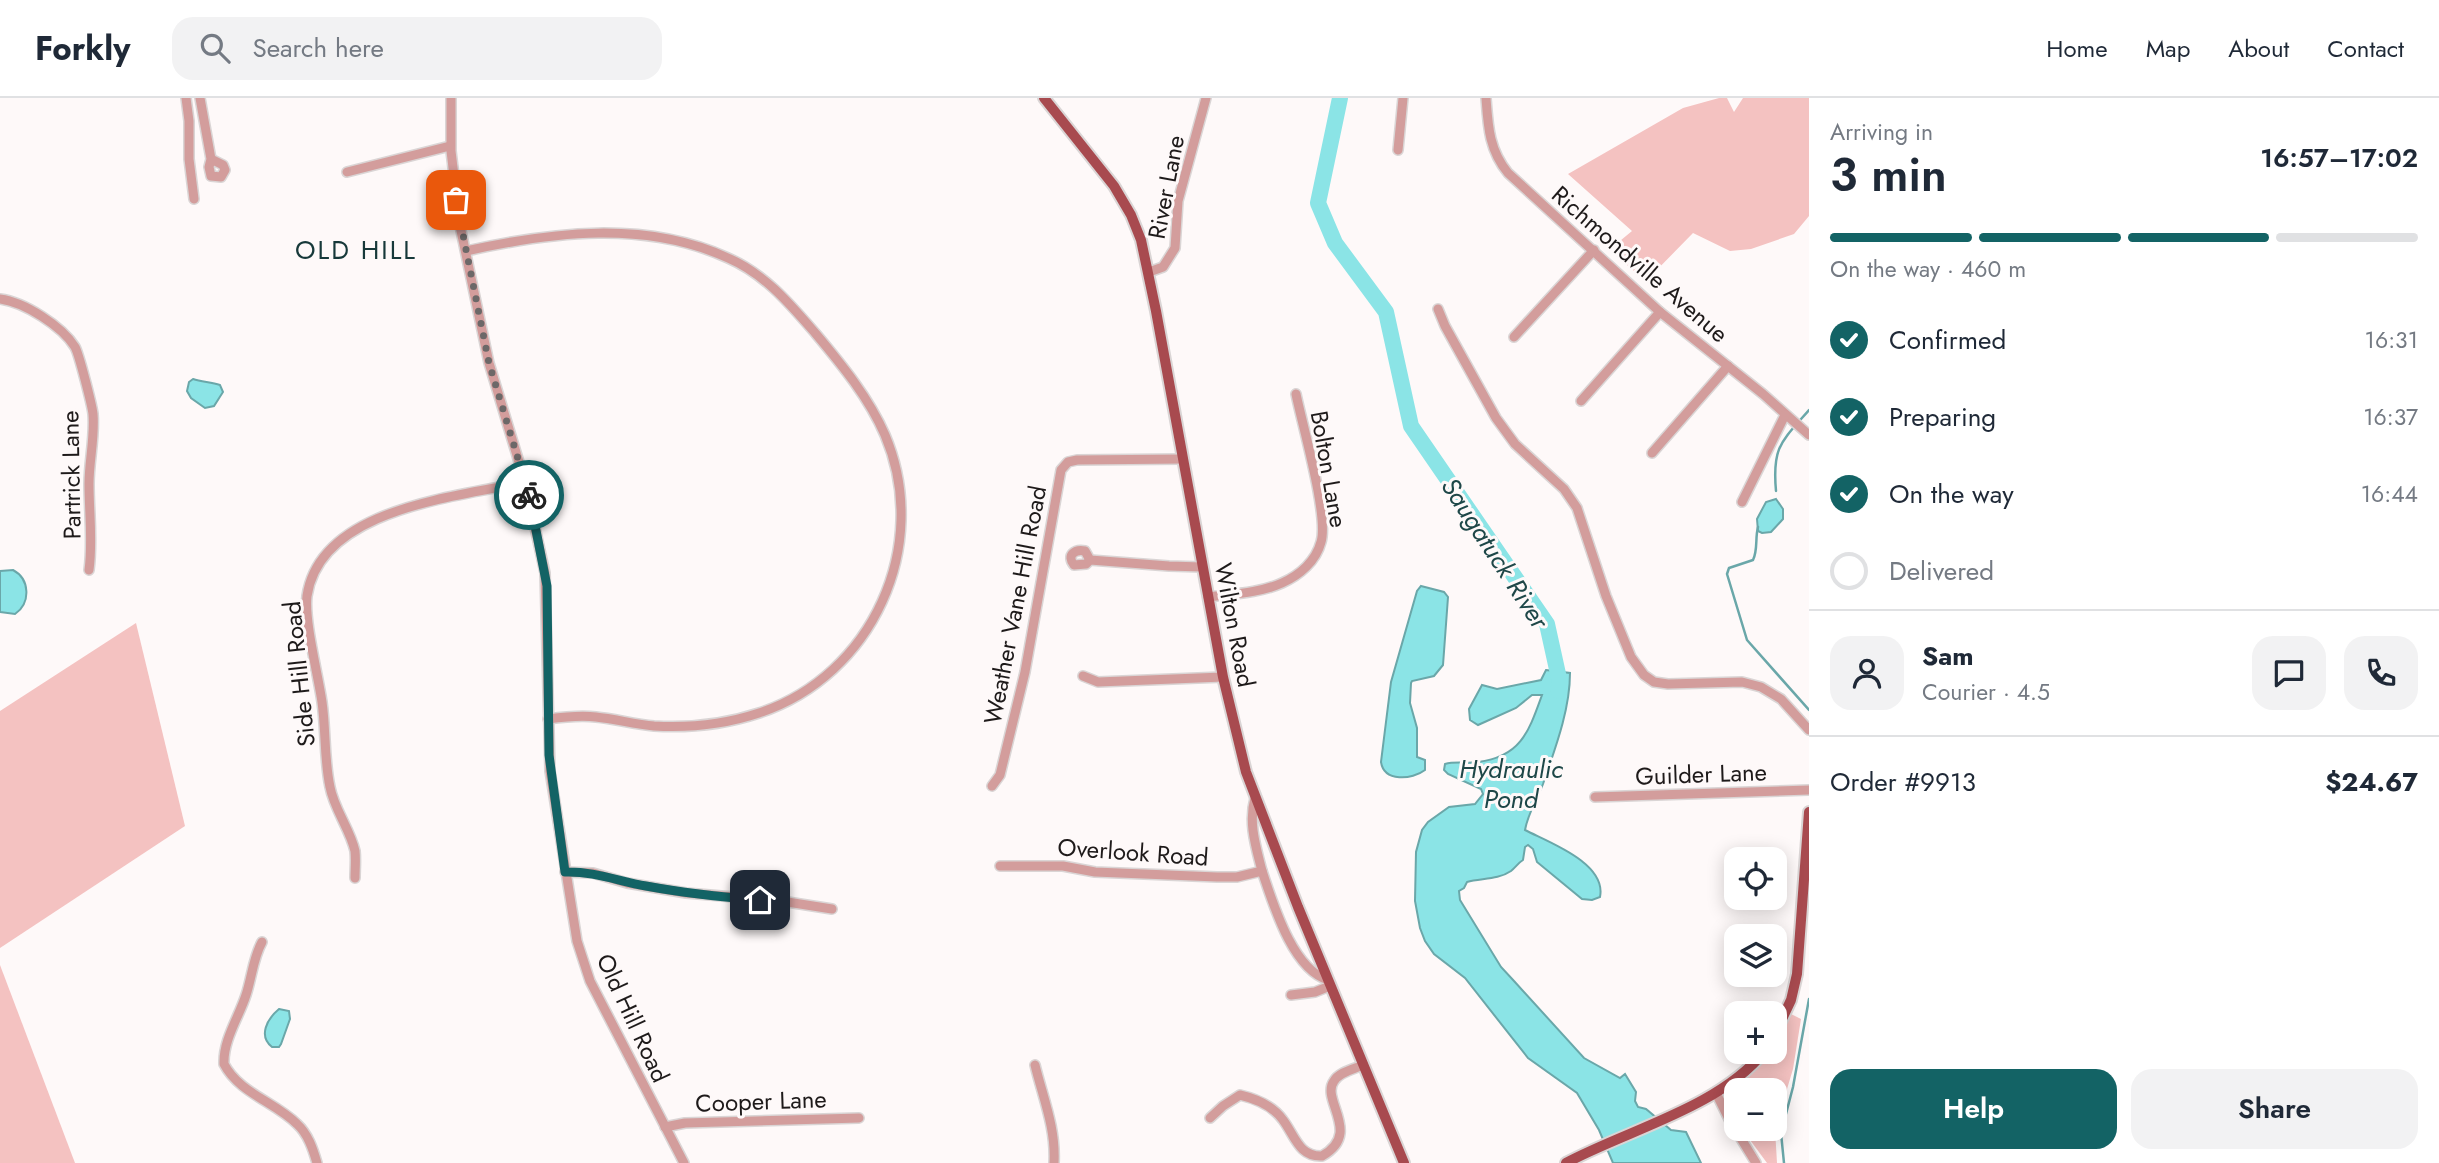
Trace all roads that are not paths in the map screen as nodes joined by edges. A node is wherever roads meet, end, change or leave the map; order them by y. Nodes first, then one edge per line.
1 (186, 98) edge
2 (201, 98) edge
3 (452, 98) edge
4 (1044, 98) edge
5 (1206, 98) edge
6 (1403, 98) edge
7 (1486, 98) edge
8 (450, 146) junction
9 (1398, 150) dead end
10 (211, 159) dead end
11 (346, 172) dead end
12 (194, 198) dead end
13 (1594, 250) junction
14 (466, 251) junction
15 (1149, 272) junction
16 (0, 299) edge
17 (1438, 309) dead end
18 (1660, 312) junction
19 (1514, 337) dead end
20 (1728, 366) junction
21 (1296, 394) dead end
22 (1581, 401) dead end
23 (1793, 421) junction
24 (1809, 435) edge
25 (1652, 453) dead end
26 (1183, 459) junction
27 (525, 482) junction
28 (1742, 502) dead end
29 (1090, 560) dead end
30 (1202, 567) junction
31 (89, 570) dead end
32 (1208, 597) junction
33 (1083, 676) dead end
34 (1223, 677) junction
35 (548, 719) junction
36 (1809, 730) edge
37 (992, 786) dead end
38 (1809, 790) edge
39 (1595, 797) dead end
40 (1255, 798) junction
41 (1809, 812) edge
42 (1000, 866) dead end
43 (1262, 871) junction
44 (565, 872) junction
45 (355, 878) dead end
46 (832, 909) dead end
47 (262, 942) dead end
48 (1329, 983) junction
49 (1292, 995) dead end
50 (1787, 1008) edge
51 (1753, 1064) edge
52 (1035, 1065) dead end
53 (1363, 1065) junction
54 (1716, 1093) junction
55 (859, 1118) dead end
56 (1210, 1118) dead end
57 (665, 1127) junction
58 (317, 1163) edge
59 (684, 1163) edge
60 (1054, 1163) edge
61 (1404, 1163) edge
62 (1566, 1163) edge
63 (1756, 1163) edge

1 - 12 street
2 - 10 street
3 - 8 street, Old Hill Road
4 - 15 main road, Wilton Road
5 - 15 street, River Lane
6 - 9 street
7 - 13 street, Richmondville Avenue
8 - 11 street
8 - 14 street, Old Hill Road
13 - 18 street, Richmondville Avenue
13 - 19 street
14 - 27 street, Old Hill Road
14 - 35 street
15 - 26 main road, Wilton Road
16 - 31 street, Partrick Lane
17 - 36 street
18 - 20 street, Richmondville Avenue
18 - 22 street
20 - 23 street, Richmondville Avenue
20 - 25 street
21 - 32 street, Bolton Lane
23 - 24 street, Richmondville Avenue
23 - 28 street
26 - 30 main road, Wilton Road
26 - 37 street, Weather Vane Hill Road
27 - 35 street, Old Hill Road
27 - 45 street, Side Hill Road
29 - 30 street
30 - 32 main road, Wilton Road
32 - 34 main road, Wilton Road
33 - 34 street
34 - 40 main road, Wilton Road
35 - 44 street, Old Hill Road
38 - 39 street, Guilder Lane
40 - 43 street
40 - 48 main road, Wilton Road
41 - 50 main road
42 - 43 street, Overlook Road
43 - 48 street
44 - 46 street
44 - 57 street, Old Hill Road
47 - 58 street
48 - 49 street
48 - 53 main road, Wilton Road
51 - 54 main road
52 - 60 street
53 - 56 street
53 - 61 main road, Wilton Road
54 - 62 main road
54 - 63 street
55 - 57 street, Cooper Lane
57 - 59 street, Old Hill Road

